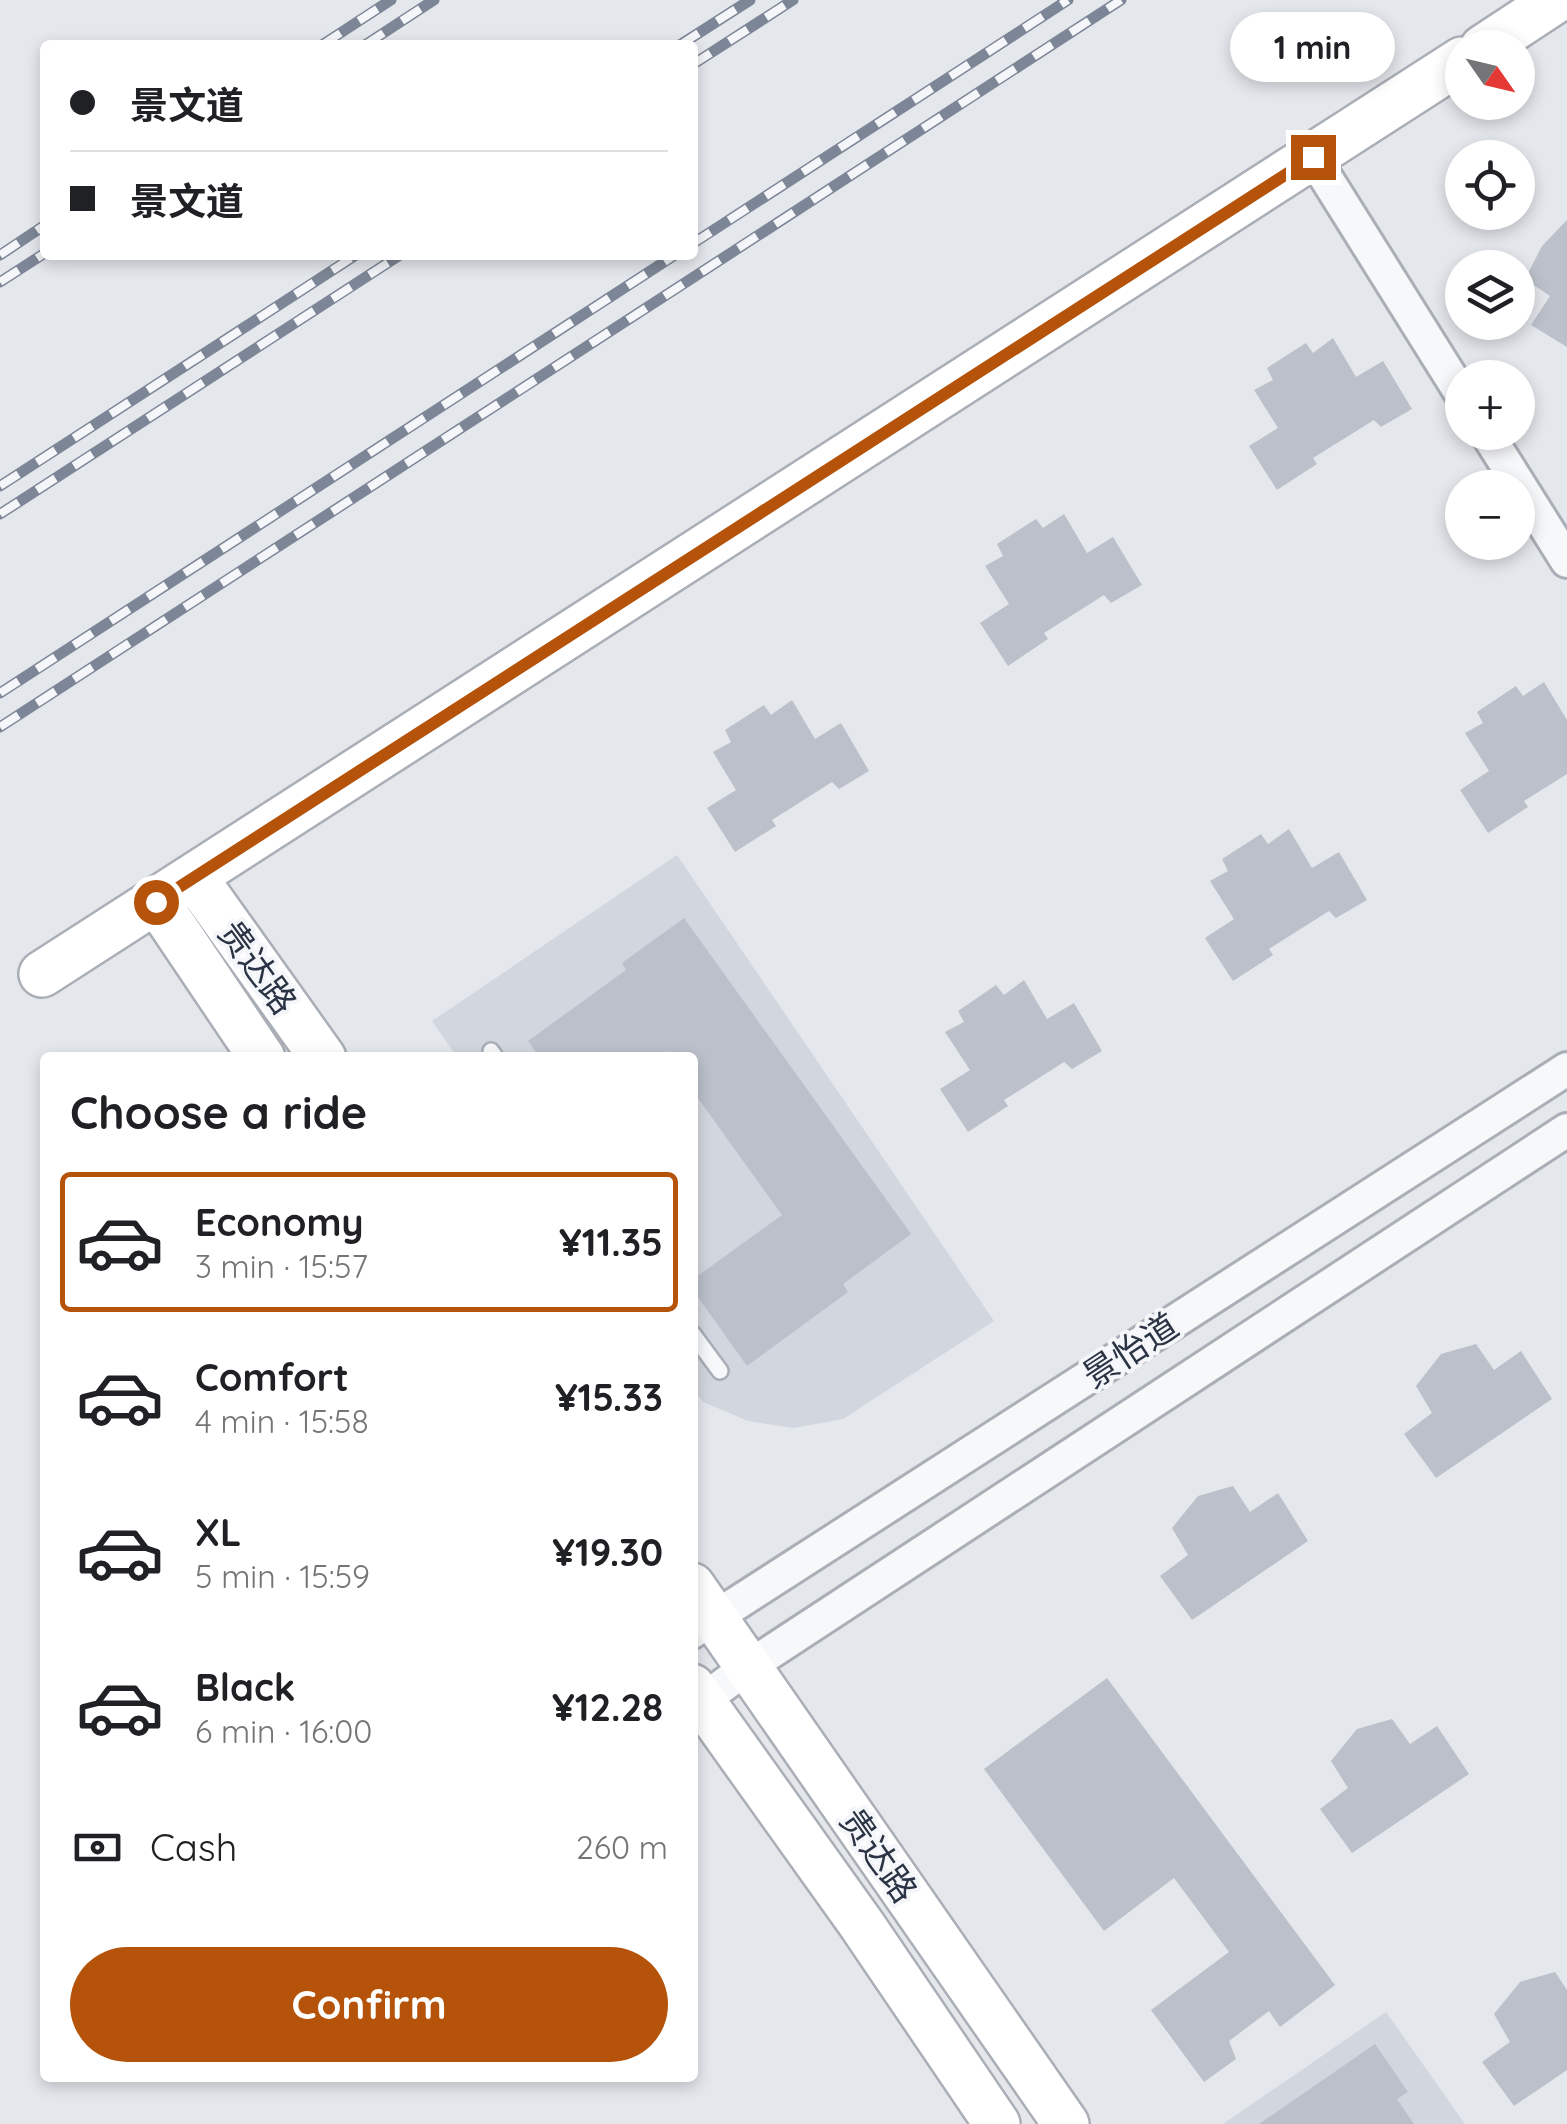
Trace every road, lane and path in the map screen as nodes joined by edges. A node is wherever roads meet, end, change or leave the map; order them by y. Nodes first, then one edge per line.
1 (1556, 0) edge
2 (1510, 30) edge
3 (1445, 71) edge
4 (1313, 157) junction
5 (1445, 368) edge
6 (1497, 450) edge
7 (1567, 561) edge
8 (194, 877) junction
9 (156, 902) junction
10 (42, 974) dead end
11 (258, 1052) edge
12 (319, 1052) edge
13 (1567, 1069) edge
14 (1567, 1130) edge
15 (698, 1341) edge
16 (720, 1372) dead end
17 (700, 1612) edge
18 (748, 1667) junction
19 (698, 1694) edge
20 (997, 2124) edge
21 (1066, 2124) edge

1 - 2 street
3 - 4 street
4 - 5 street
4 - 8 street
6 - 7 street
8 - 9 street
8 - 12 street, 贵达路
9 - 10 street
9 - 11 street, 贵达路
13 - 17 street, 景怡道
14 - 18 street, 景怡道
15 - 16 lane
17 - 18 street, 贵达路
18 - 19 street, 景怡道
18 - 21 street, 贵达路
19 - 20 street, 贵达路

